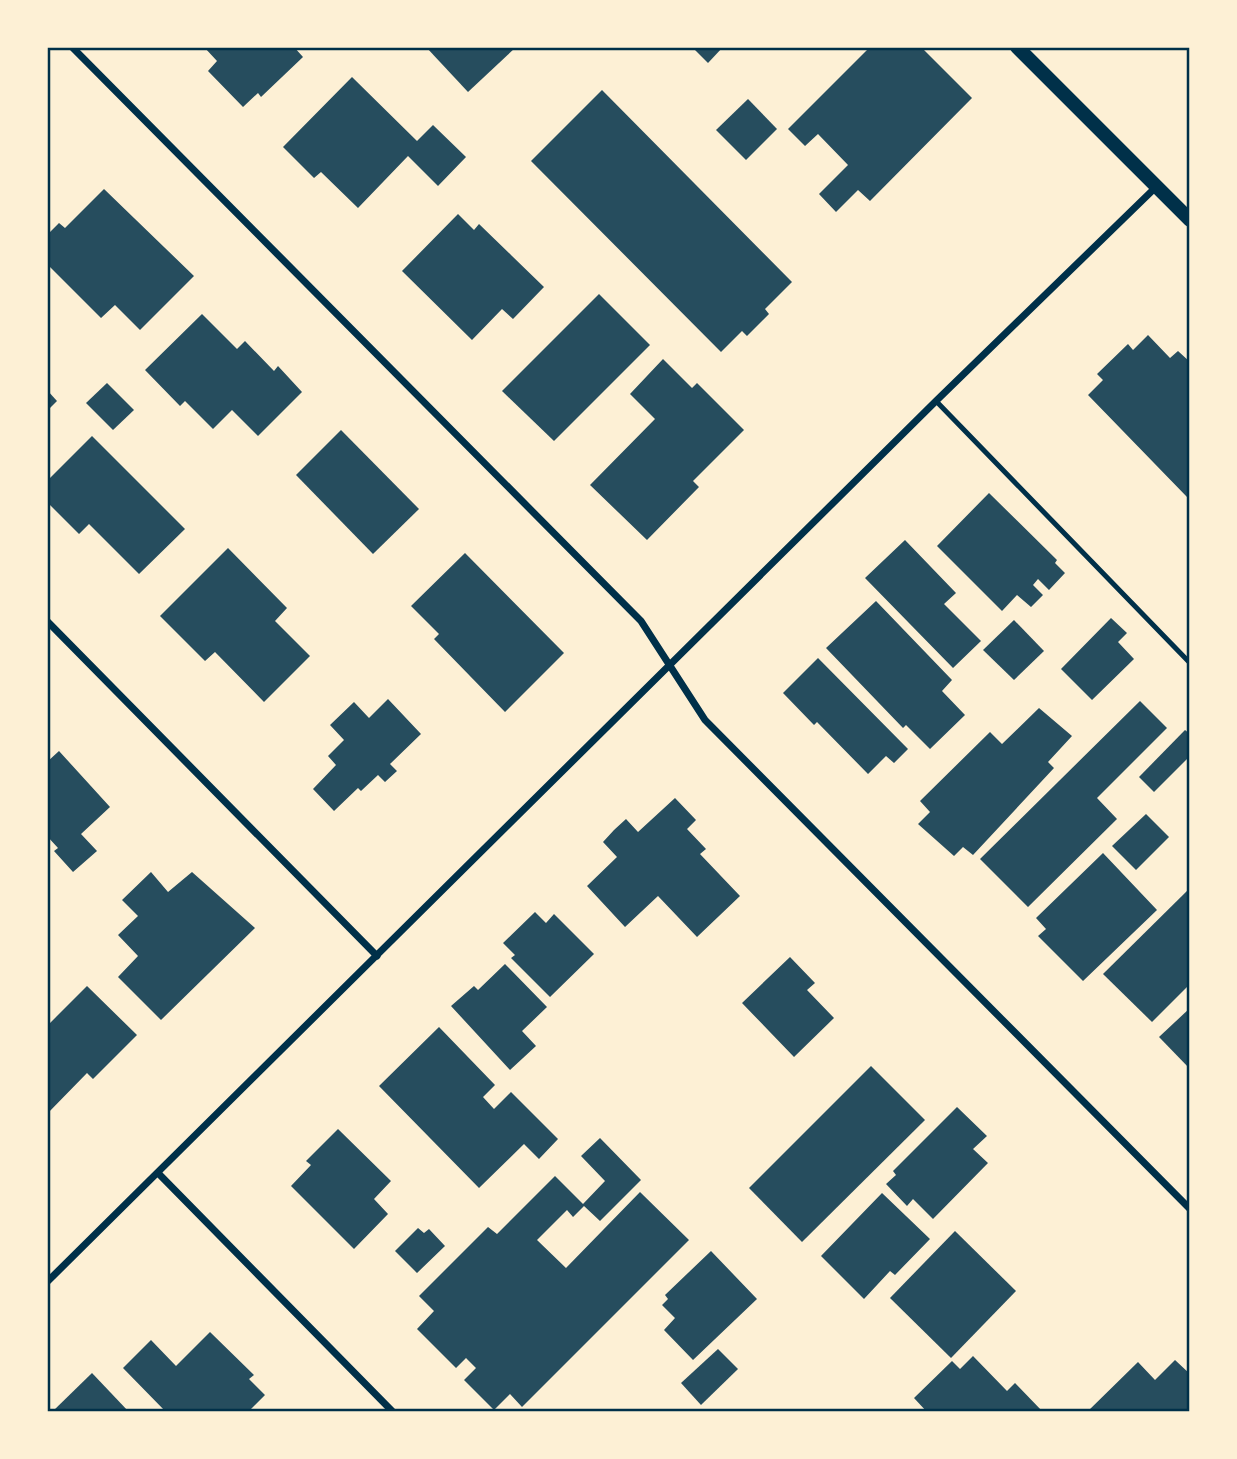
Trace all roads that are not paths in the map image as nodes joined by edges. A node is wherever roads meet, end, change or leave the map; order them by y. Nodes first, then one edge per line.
1 (72, 47) edge
2 (1017, 47) edge
3 (1156, 187) junction
4 (1190, 220) edge
5 (936, 401) junction
6 (47, 621) edge
7 (1190, 663) edge
8 (670, 666) junction
9 (377, 956) junction
10 (158, 1173) junction
11 (1190, 1209) edge
12 (47, 1282) edge
13 (393, 1412) edge

1 - 8 street
2 - 3 main road
3 - 4 main road
3 - 5 street
5 - 7 lane
5 - 8 street
6 - 9 street
8 - 9 street
8 - 11 street
9 - 10 street
10 - 12 street
10 - 13 street

